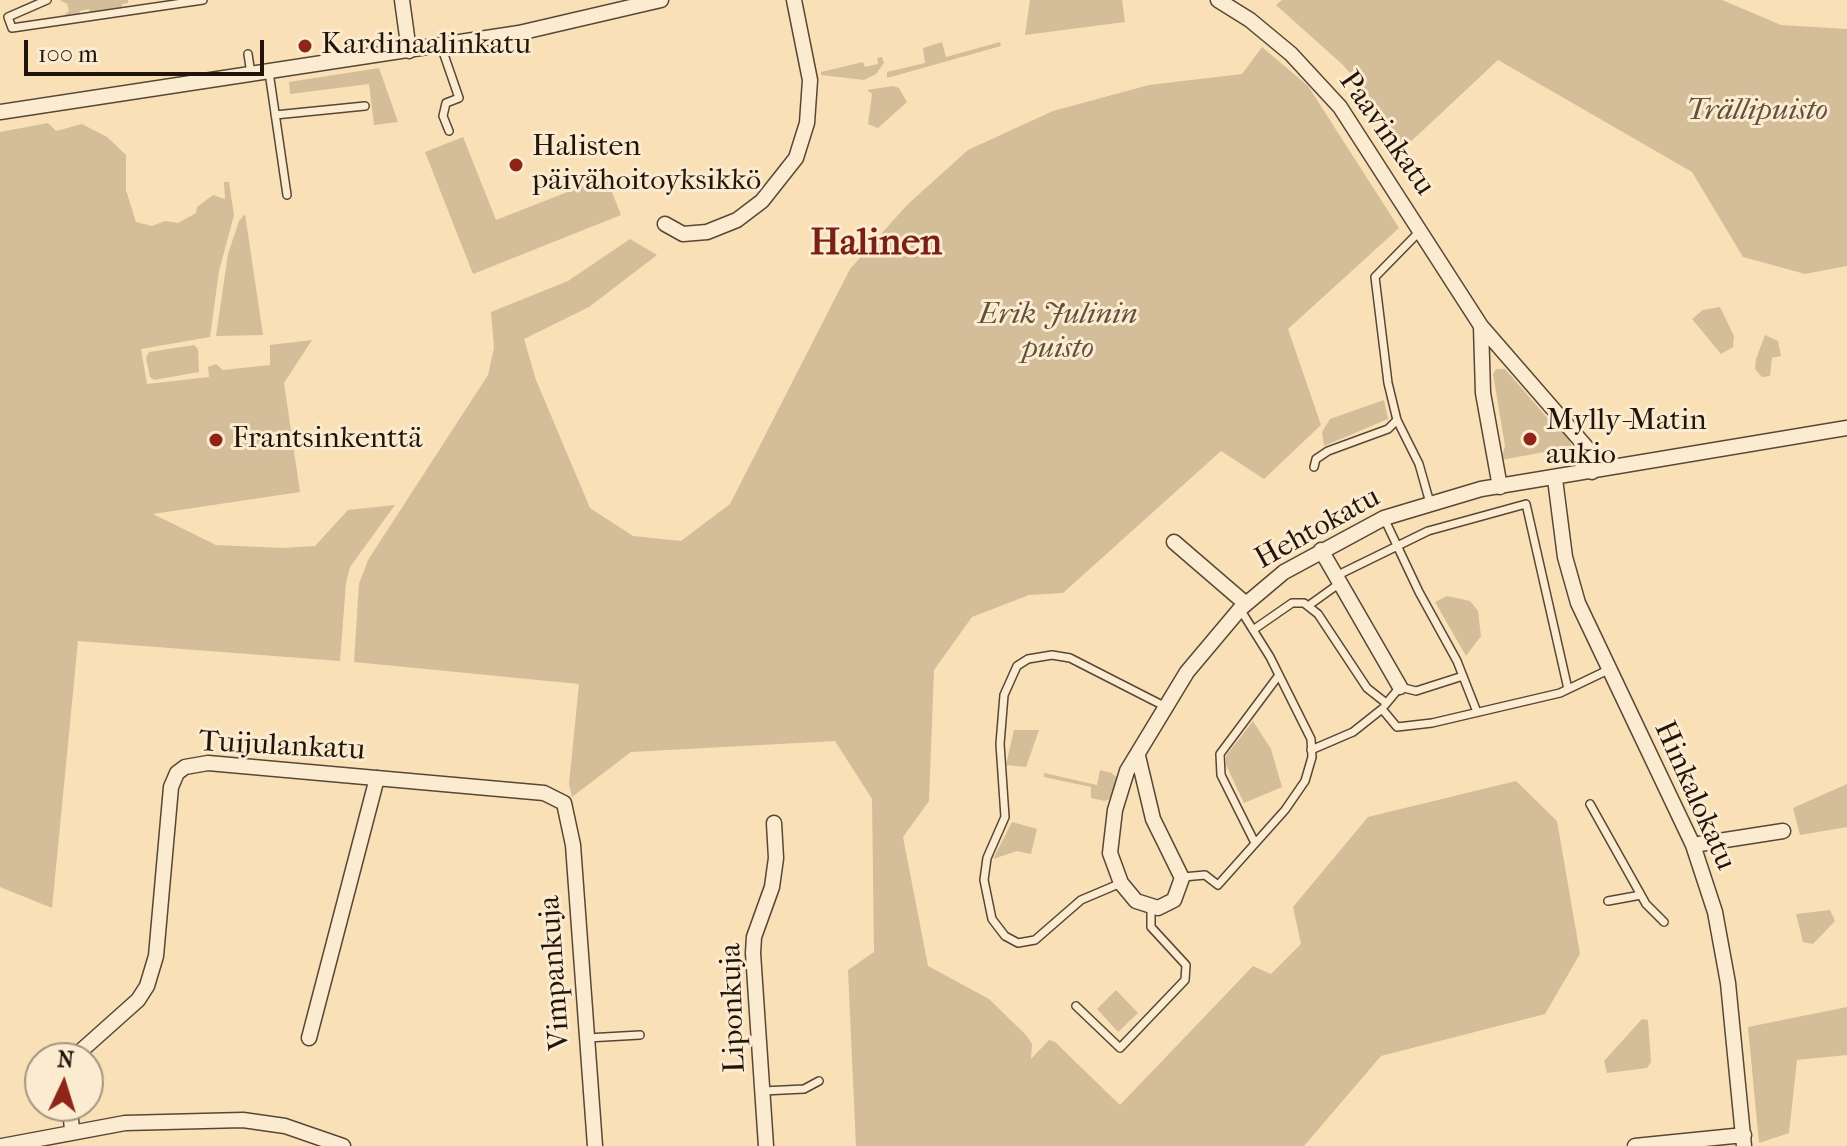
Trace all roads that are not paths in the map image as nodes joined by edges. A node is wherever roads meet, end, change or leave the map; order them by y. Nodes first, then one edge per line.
1 (203, 0) edge
2 (402, 0) edge
3 (661, 0) edge
4 (794, 0) edge
5 (1218, 0) edge
6 (44, 1) edge
7 (158, 3) edge
8 (43, 23) junction
9 (441, 46) junction
10 (409, 51) junction
11 (248, 54) dead end
12 (269, 72) junction
13 (251, 74) junction
14 (365, 106) dead end
15 (0, 112) edge
16 (275, 115) junction
17 (449, 131) dead end
18 (287, 195) dead end
19 (665, 224) dead end
20 (1421, 231) junction
21 (1481, 326) junction
22 (1508, 353) junction
23 (1482, 364) junction
24 (1397, 420) junction
25 (1847, 428) edge
26 (1314, 467) dead end
27 (1592, 472) junction
28 (1555, 479) junction
29 (1500, 487) junction
30 (1430, 503) junction
31 (1384, 518) junction
32 (1174, 542) dead end
33 (1397, 545) junction
34 (1321, 550) junction
35 (1338, 580) junction
36 (1308, 606) junction
37 (1243, 607) junction
38 (1253, 630) junction
39 (1608, 670) junction
40 (1279, 675) junction
41 (1463, 676) junction
42 (1400, 687) junction
43 (1568, 689) junction
44 (1164, 706) junction
45 (1384, 706) junction
46 (1477, 712) junction
47 (1311, 750) junction
48 (1138, 756) junction
49 (377, 778) junction
50 (561, 799) joint
51 (1590, 804) dead end
52 (774, 823) dead end
53 (1783, 831) dead end
54 (1254, 841) junction
55 (1693, 845) junction
56 (1182, 878) junction
57 (1121, 883) junction
58 (1641, 895) junction
59 (1608, 901) dead end
60 (1151, 908) junction
61 (1664, 922) dead end
62 (1076, 1006) dead end
63 (640, 1035) dead end
64 (309, 1038) dead end
65 (587, 1038) junction
66 (91, 1042) edge
67 (819, 1081) dead end
68 (763, 1091) junction
69 (71, 1122) edge
70 (72, 1131) junction
71 (1744, 1141) edge
72 (2, 1146) edge
73 (343, 1146) edge
74 (595, 1146) edge
75 (766, 1146) edge
76 (1635, 1146) edge

1 - 7 lane
2 - 10 street
3 - 9 street
4 - 19 street
5 - 20 street, Paavinkatu
6 - 8 lane
6 - 8 lane
7 - 8 lane
9 - 10 street
9 - 17 lane
10 - 12 street
11 - 13 lane
12 - 13 street
12 - 16 lane
13 - 15 street
14 - 16 lane
16 - 18 lane
20 - 21 street, Paavinkatu
20 - 24 lane
21 - 22 street, Paavinkatu
21 - 23 street
22 - 23 street
22 - 27 street, Paavinkatu
23 - 29 street
24 - 26 lane
24 - 30 lane
25 - 27 street, Hehtokatu
27 - 28 street, Hehtokatu
28 - 29 street, Hehtokatu
28 - 39 street, Hinkalokatu
29 - 30 street, Hehtokatu
30 - 31 street, Hehtokatu
31 - 33 lane
31 - 34 street, Hehtokatu
32 - 37 street
33 - 35 lane
33 - 41 lane
33 - 43 lane
34 - 35 street
34 - 37 street, Hehtokatu
35 - 36 lane
35 - 42 street
36 - 38 lane
36 - 45 lane
37 - 38 lane
37 - 44 street, Hehtokatu
38 - 40 lane
39 - 43 lane
39 - 55 street, Hinkalokatu
40 - 47 lane
40 - 54 lane
41 - 42 lane
41 - 46 lane
42 - 45 lane
43 - 46 lane
44 - 48 street, Hehtokatu
44 - 57 lane
45 - 46 lane
45 - 47 lane
47 - 54 lane
48 - 56 street
48 - 57 street, Hehtokatu
49 - 50 street, Tuijulankatu
49 - 64 street
49 - 66 street, Tuijulankatu
50 - 65 street, Vimpankuja
51 - 58 lane
52 - 68 street, Liponkuja
53 - 55 street
54 - 56 lane
55 - 71 street, Hinkalokatu
56 - 60 street
57 - 60 street
58 - 59 lane
58 - 61 lane
60 - 62 lane
63 - 65 lane
65 - 74 street, Vimpankuja
67 - 68 lane
68 - 75 street, Liponkuja
69 - 70 street
70 - 72 street
70 - 73 street
71 - 76 street

